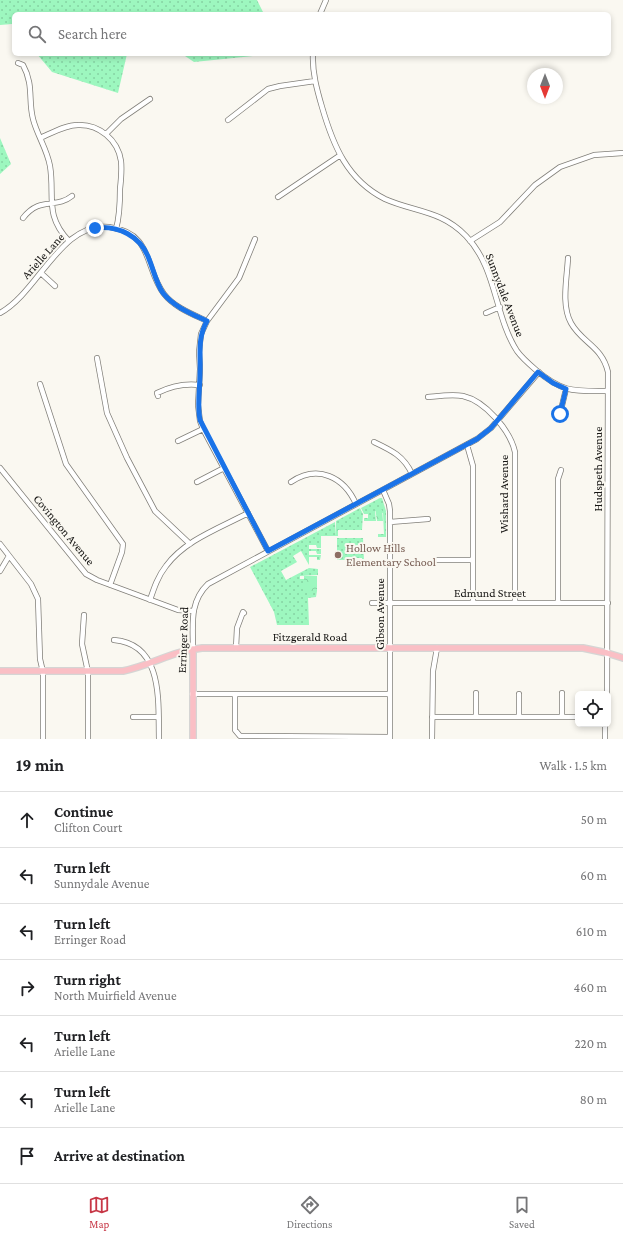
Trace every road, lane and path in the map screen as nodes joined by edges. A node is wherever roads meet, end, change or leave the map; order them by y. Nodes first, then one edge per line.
1 (326, 0) edge
2 (321, 12) edge
3 (313, 56) edge
4 (18, 63) dead end
5 (315, 81) junction
6 (150, 99) dead end
7 (228, 120) dead end
8 (106, 134) junction
9 (40, 138) junction
10 (623, 153) edge
11 (339, 156) junction
12 (72, 196) dead end
13 (278, 197) dead end
14 (51, 202) junction
15 (23, 218) dead end
16 (116, 229) junction
17 (255, 239) dead end
18 (69, 241) junction
19 (470, 241) junction
20 (568, 258) dead end
21 (42, 274) junction
22 (55, 286) dead end
23 (500, 307) junction
24 (0, 313) edge
25 (486, 313) dead end
26 (207, 321) junction
27 (97, 358) dead end
28 (538, 372) junction
29 (40, 384) dead end
30 (200, 386) junction
31 (566, 389) junction
32 (608, 391) junction
33 (158, 396) dead end
34 (428, 397) dead end
35 (560, 414) dead end
36 (498, 421) junction
37 (203, 429) junction
38 (178, 441) dead end
39 (374, 442) dead end
40 (467, 445) junction
41 (0, 468) edge
42 (224, 468) junction
43 (561, 470) dead end
44 (412, 474) junction
45 (197, 482) dead end
46 (291, 482) dead end
47 (383, 490) junction
48 (356, 504) junction
49 (248, 513) junction
50 (428, 519) dead end
51 (390, 522) junction
52 (0, 544) edge
53 (190, 544) junction
54 (268, 551) junction
55 (9, 556) junction
56 (435, 560) dead end
57 (473, 560) junction
58 (0, 571) edge
59 (110, 585) junction
60 (150, 600) junction
61 (372, 603) dead end
62 (390, 603) junction
63 (473, 603) junction
64 (515, 603) junction
65 (558, 603) junction
66 (608, 603) junction
67 (193, 611) junction
68 (244, 613) dead end
69 (84, 615) dead end
70 (114, 640) dead end
71 (236, 648) junction
72 (390, 648) junction
73 (437, 648) junction
74 (193, 649) junction
75 (608, 653) junction
76 (623, 658) edge
77 (150, 663) junction
78 (0, 671) edge
79 (43, 672) junction
80 (88, 672) junction
81 (607, 691) edge
82 (476, 693) dead end
83 (562, 693) dead end
84 (192, 694) junction
85 (234, 694) junction
86 (390, 694) junction
87 (519, 694) dead end
88 (133, 717) dead end
89 (158, 717) junction
90 (432, 717) junction
91 (476, 717) junction
92 (519, 717) junction
93 (562, 717) junction
94 (575, 717) edge
95 (605, 727) edge
96 (390, 738) edge
97 (43, 739) edge
98 (88, 739) edge
99 (159, 739) edge
100 (193, 739) edge
101 (432, 739) edge
102 (605, 739) edge

1 - 2 street
3 - 5 street, Sunnydale Avenue
4 - 9 street
5 - 7 street
5 - 11 street, Sunnydale Avenue
6 - 8 street
8 - 9 street
8 - 16 street
9 - 14 street
10 - 19 street
11 - 13 street
11 - 19 street, Sunnydale Avenue
12 - 14 street
14 - 15 street
14 - 18 street
16 - 18 street, Arielle Lane
16 - 26 street, Arielle Lane
17 - 26 street
18 - 21 street, Arielle Lane
19 - 23 street, Sunnydale Avenue
20 - 32 street, Hudspeth Avenue
21 - 22 street
21 - 24 street, Arielle Lane
23 - 25 street
23 - 28 street, Sunnydale Avenue
26 - 30 street
27 - 53 street
28 - 31 street, Sunnydale Avenue
28 - 36 street, Erringer Road
29 - 59 street
30 - 33 street
30 - 37 street
31 - 32 street, Sunnydale Avenue
31 - 35 street
32 - 66 street, Hudspeth Avenue
34 - 36 street, Wishard Avenue
36 - 40 street, Erringer Road
36 - 64 street, Wishard Avenue
37 - 38 street
37 - 42 street
39 - 44 street
40 - 44 street, Erringer Road
40 - 57 street
41 - 59 street, Covington Avenue
42 - 45 street
42 - 49 street
43 - 65 street
44 - 47 street, Erringer Road
46 - 48 street
47 - 48 street, Erringer Road
47 - 51 street, Gibson Avenue
48 - 54 street, Erringer Road
49 - 53 street
49 - 54 street
50 - 51 street
51 - 62 street, Gibson Avenue
52 - 55 street
53 - 60 street
54 - 67 street, Erringer Road
55 - 58 street
55 - 79 street
56 - 57 street
57 - 63 street
59 - 60 street, Covington Avenue
60 - 67 street, Covington Avenue
61 - 62 street, Edmund Street
62 - 63 street, Edmund Street
62 - 72 street, Gibson Avenue
63 - 64 street, Edmund Street
64 - 65 street, Edmund Street
65 - 66 street, Edmund Street
66 - 75 street, Hudspeth Avenue
67 - 74 street, Erringer Road
68 - 71 street
69 - 80 street
70 - 77 street
71 - 72 main road, Fitzgerald Road
71 - 74 main road, Fitzgerald Road
72 - 73 main road, Fitzgerald Road
72 - 86 street, Gibson Avenue
73 - 75 main road, Fitzgerald Road
73 - 90 street
74 - 77 main road, Fitzgerald Road
74 - 84 main road, Erringer Road
75 - 76 main road, Fitzgerald Road
75 - 81 street, Hudspeth Avenue
77 - 80 main road, Fitzgerald Road
77 - 89 street
78 - 79 main road, Fitzgerald Road
79 - 80 main road, Fitzgerald Road
79 - 97 street
80 - 98 street
82 - 91 street
83 - 93 street
84 - 85 street
84 - 100 main road, Erringer Road
85 - 86 street
85 - 96 street
86 - 96 street, Gibson Avenue
87 - 92 street
88 - 89 street
89 - 99 street
90 - 91 street
90 - 101 street
91 - 92 street
92 - 93 street
93 - 94 street
95 - 102 street

